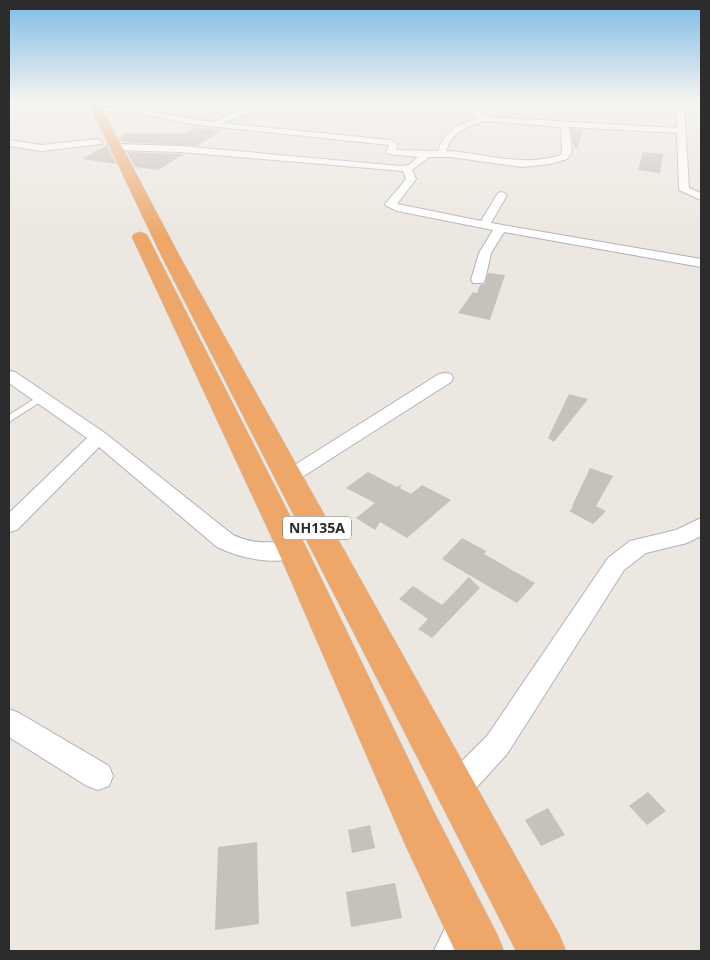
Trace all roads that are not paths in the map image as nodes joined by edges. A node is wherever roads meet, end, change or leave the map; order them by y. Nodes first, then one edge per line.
1 (108, 148) edge
2 (109, 148) edge
3 (159, 148) edge
4 (393, 148) edge
5 (443, 148) edge
6 (566, 148) edge
7 (683, 148) edge
8 (441, 154) junction
9 (425, 155) junction
10 (406, 168) junction
11 (502, 195) dead end
12 (701, 198) edge
13 (484, 225) junction
14 (501, 227) junction
15 (701, 263) edge
16 (478, 280) dead end
17 (9, 376) edge
18 (445, 378) dead end
19 (42, 397) junction
20 (9, 419) edge
21 (98, 437) junction
22 (289, 477) junction
23 (9, 525) edge
24 (701, 525) edge
25 (293, 552) junction
26 (9, 722) edge
27 (98, 776) dead end
28 (456, 788) junction
29 (466, 941) edge
30 (542, 951) edge

1 - 25 highway, NH135A
2 - 22 highway, NH135A
3 - 10 street
4 - 9 street
5 - 8 street
6 - 8 street
7 - 12 street
8 - 9 street
9 - 10 street
10 - 13 street
11 - 13 street
13 - 14 street
14 - 15 street
14 - 16 street
17 - 19 street
18 - 22 street
19 - 20 lane
19 - 21 street
21 - 23 street
21 - 25 street
22 - 28 highway, NH135A
24 - 28 street
25 - 29 highway, NH135A
26 - 27 street
28 - 30 highway, NH135A

